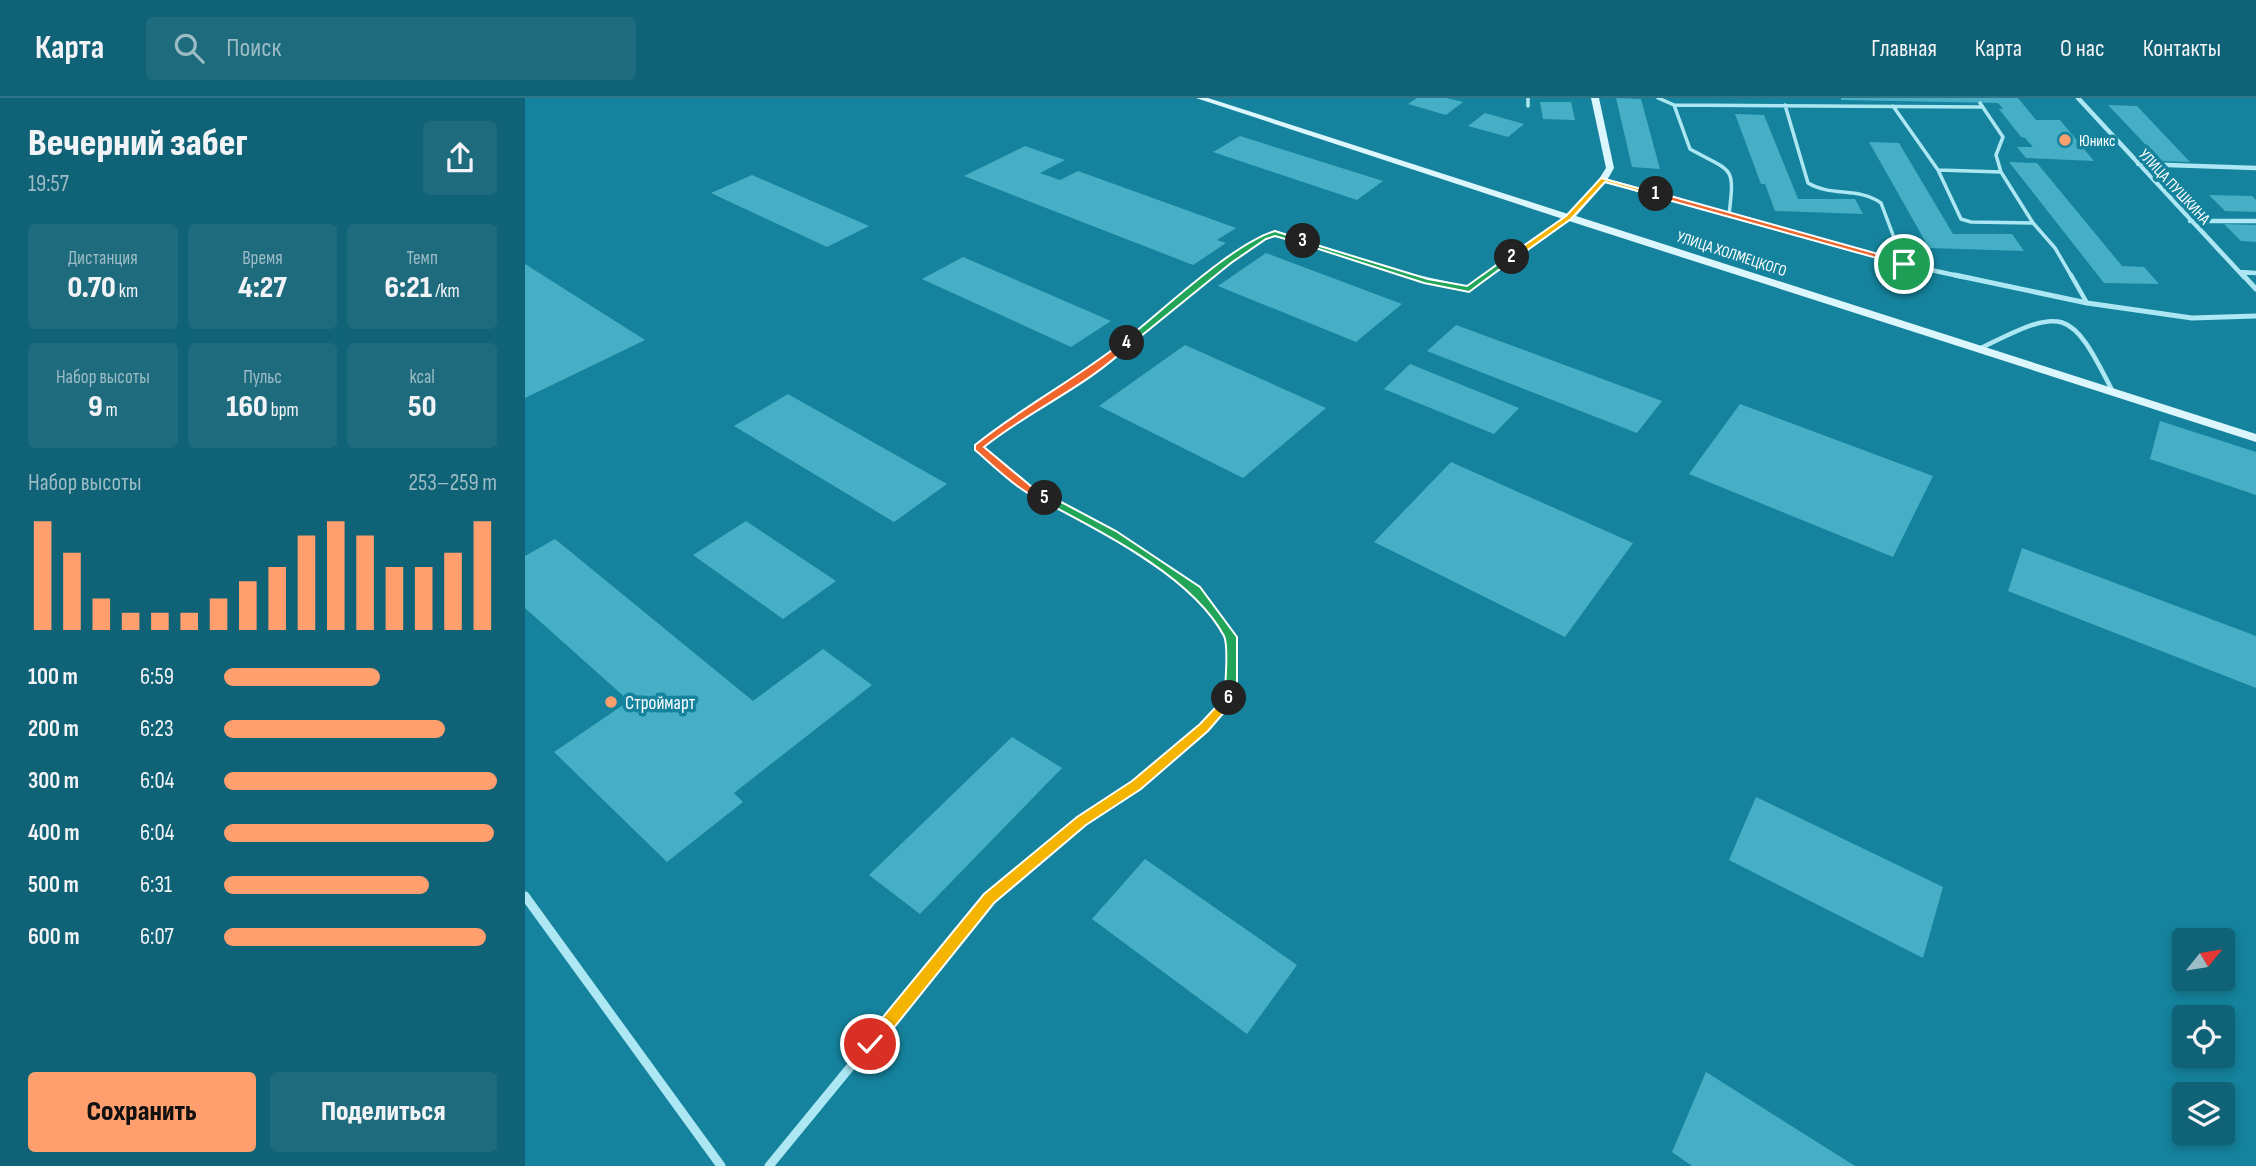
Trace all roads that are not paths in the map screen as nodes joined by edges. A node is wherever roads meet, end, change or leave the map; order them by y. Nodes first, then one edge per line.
1 (1199, 98) edge
2 (1528, 98) edge
3 (1595, 98) edge
4 (1658, 98) edge
5 (2078, 98) edge
6 (1674, 105) junction
7 (1785, 105) junction
8 (1528, 106) dead end
9 (1893, 106) junction
10 (2138, 164) junction
11 (2256, 168) edge
12 (1938, 170) junction
13 (2001, 172) junction
14 (1604, 180) junction
15 (1729, 215) junction
16 (1569, 218) junction
17 (2190, 221) junction
18 (2256, 222) edge
19 (2033, 223) junction
20 (1904, 264) junction
21 (2240, 272) junction
22 (2256, 273) edge
23 (2256, 289) edge
24 (2087, 303) junction
25 (2256, 316) edge
26 (1979, 349) junction
27 (2113, 392) junction
28 (2256, 438) edge
29 (525, 896) edge
30 (721, 1166) edge
31 (769, 1166) edge

1 - 16 street, УЛИЦА ХОЛМЕЦКОГО
2 - 8 lane
3 - 14 street
4 - 6 lane
5 - 10 street, УЛИЦА ПУШКИНА
6 - 7 lane
6 - 15 lane
7 - 9 lane
7 - 20 lane
9 - 12 lane
9 - 13 lane
10 - 11 street
10 - 17 street, УЛИЦА ПУШКИНА
12 - 13 lane
12 - 19 lane
13 - 19 lane
14 - 15 street
14 - 16 street
15 - 20 street
16 - 26 street, УЛИЦА ХОЛМЕЦКОГО
16 - 31 street
17 - 18 street
17 - 21 street, УЛИЦА ПУШКИНА
19 - 24 lane
20 - 24 street
21 - 22 street
21 - 23 street, УЛИЦА ПУШКИНА
24 - 25 street
26 - 27 street, УЛИЦА ХОЛМЕЦКОГО
26 - 27 lane
27 - 28 street, УЛИЦА ХОЛМЕЦКОГО
29 - 30 street

